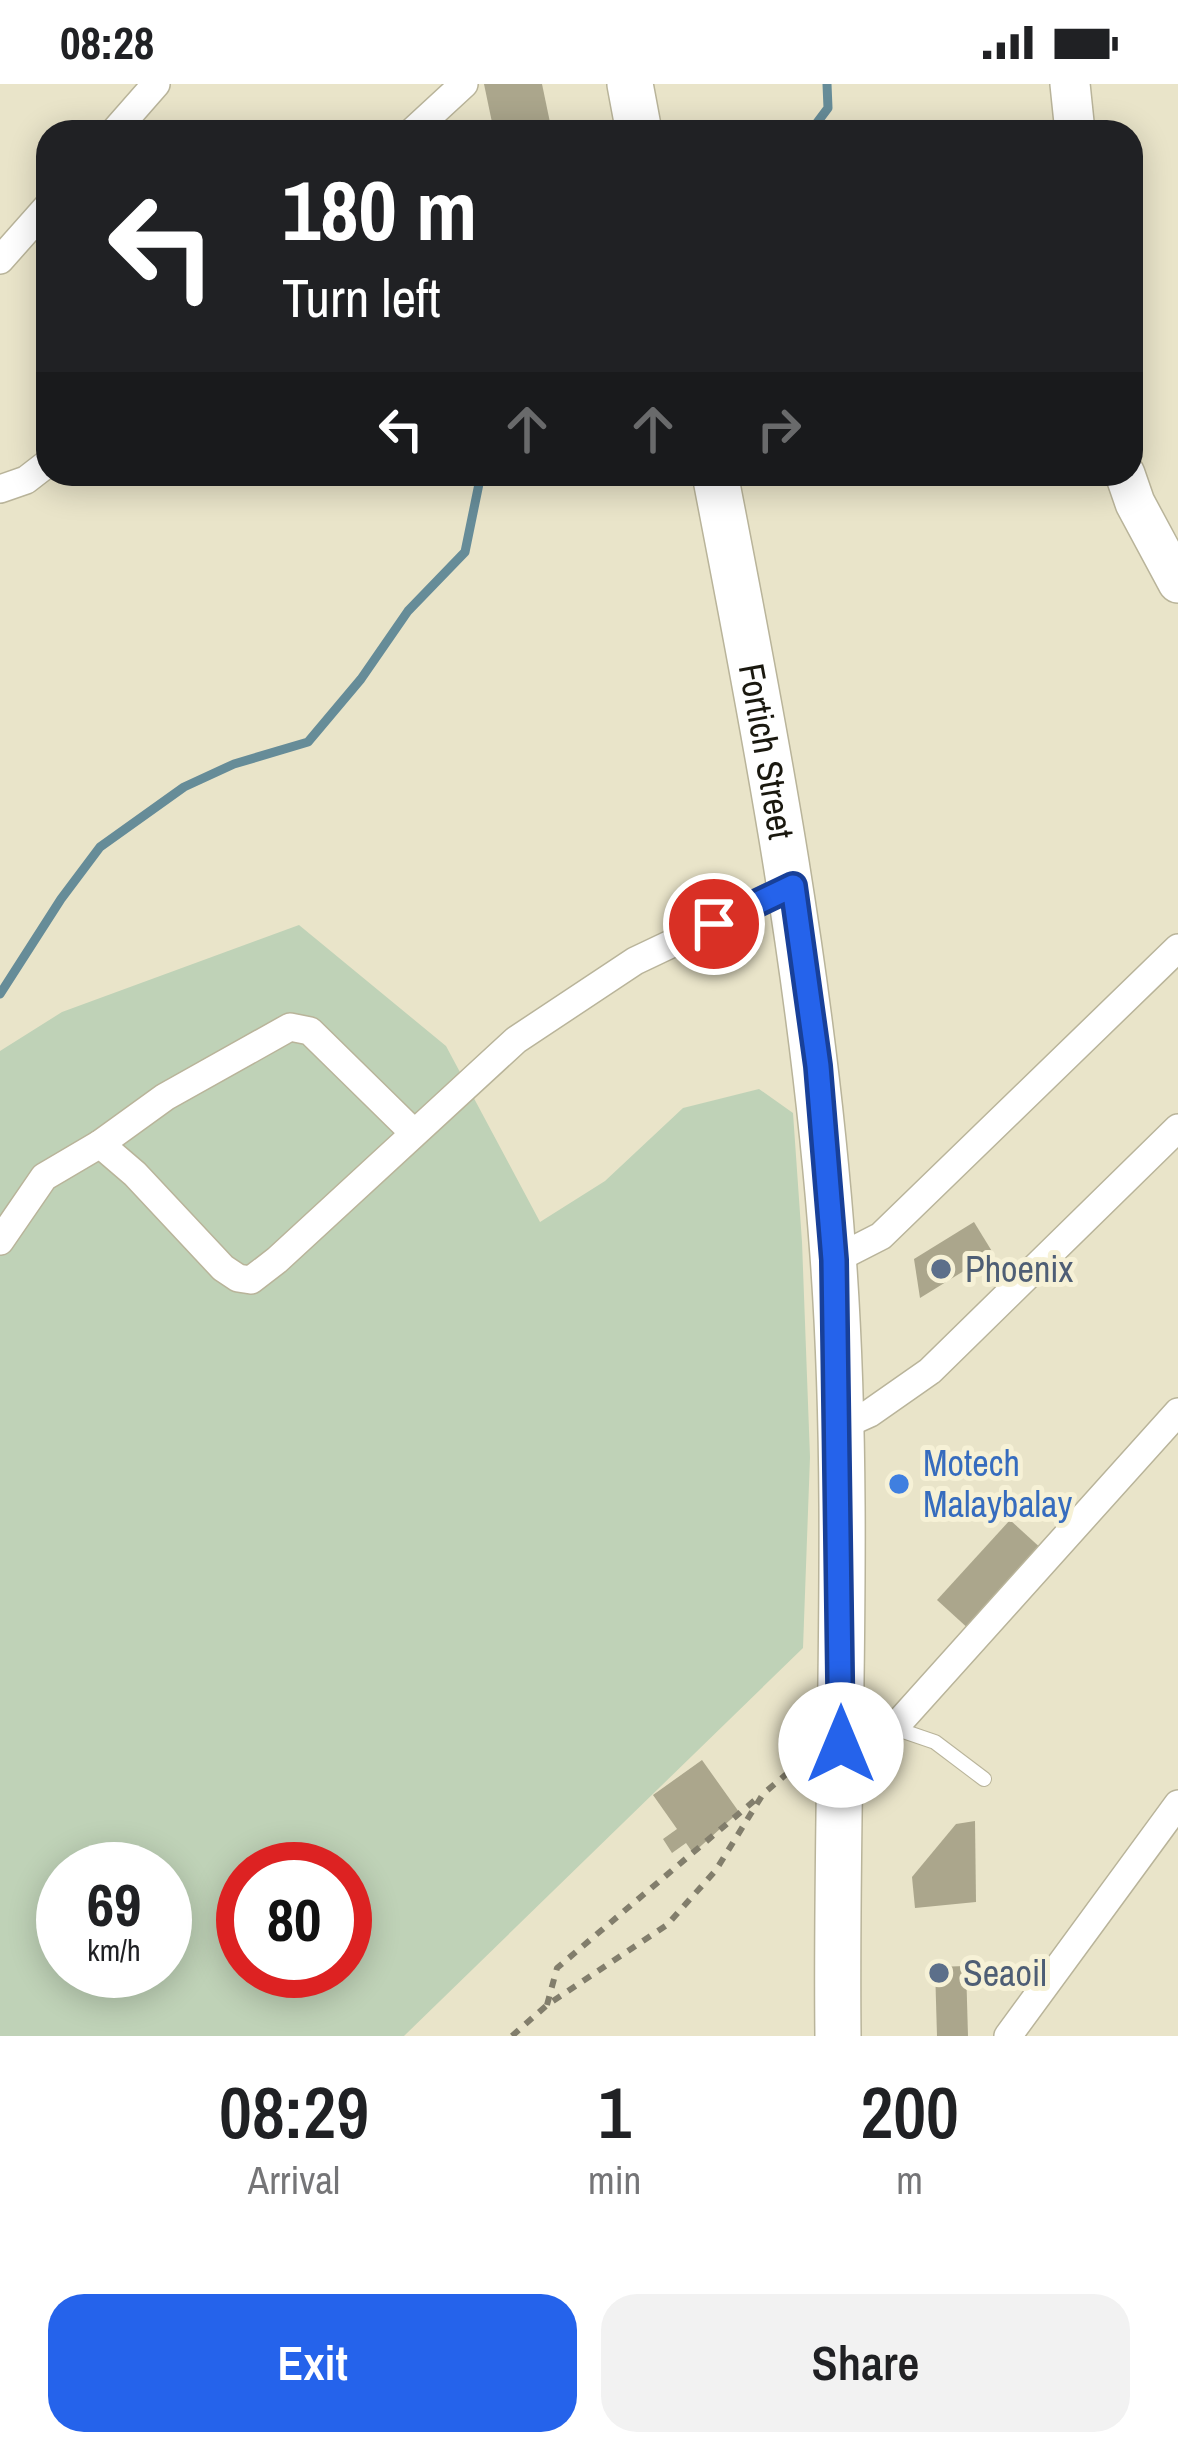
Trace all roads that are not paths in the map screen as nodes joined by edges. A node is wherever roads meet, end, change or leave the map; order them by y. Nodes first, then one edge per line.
1 (156, 84) edge
2 (464, 84) edge
3 (630, 84) edge
4 (1070, 84) edge
5 (124, 120) edge
6 (425, 120) edge
7 (637, 120) edge
8 (1074, 120) edge
9 (36, 220) edge
10 (0, 260) edge
11 (36, 473) edge
12 (717, 486) edge
13 (1129, 486) edge
14 (0, 489) edge
15 (1178, 583) edge
16 (793, 886) junction
17 (1178, 948) edge
18 (1178, 1128) edge
19 (414, 1133) junction
20 (100, 1144) junction
21 (0, 1241) edge
22 (834, 1260) junction
23 (1178, 1412) edge
24 (838, 1427) junction
25 (894, 1728) junction
26 (841, 1745) junction
27 (984, 1779) dead end
28 (1178, 1804) edge
29 (838, 2036) edge
30 (1008, 2036) edge

1 - 5 street
2 - 6 street
3 - 7 highway
4 - 8 main road
9 - 10 street
11 - 14 street
12 - 16 highway, Fortich Street
13 - 15 main road
16 - 19 street
16 - 22 highway, Fortich Street
17 - 22 street
18 - 24 street
19 - 20 street
19 - 20 street
20 - 21 street
22 - 24 highway, Fortich Street
23 - 25 street
24 - 26 highway, Fortich Street
25 - 26 street
25 - 27 lane
26 - 29 highway, Fortich Street
28 - 30 street

